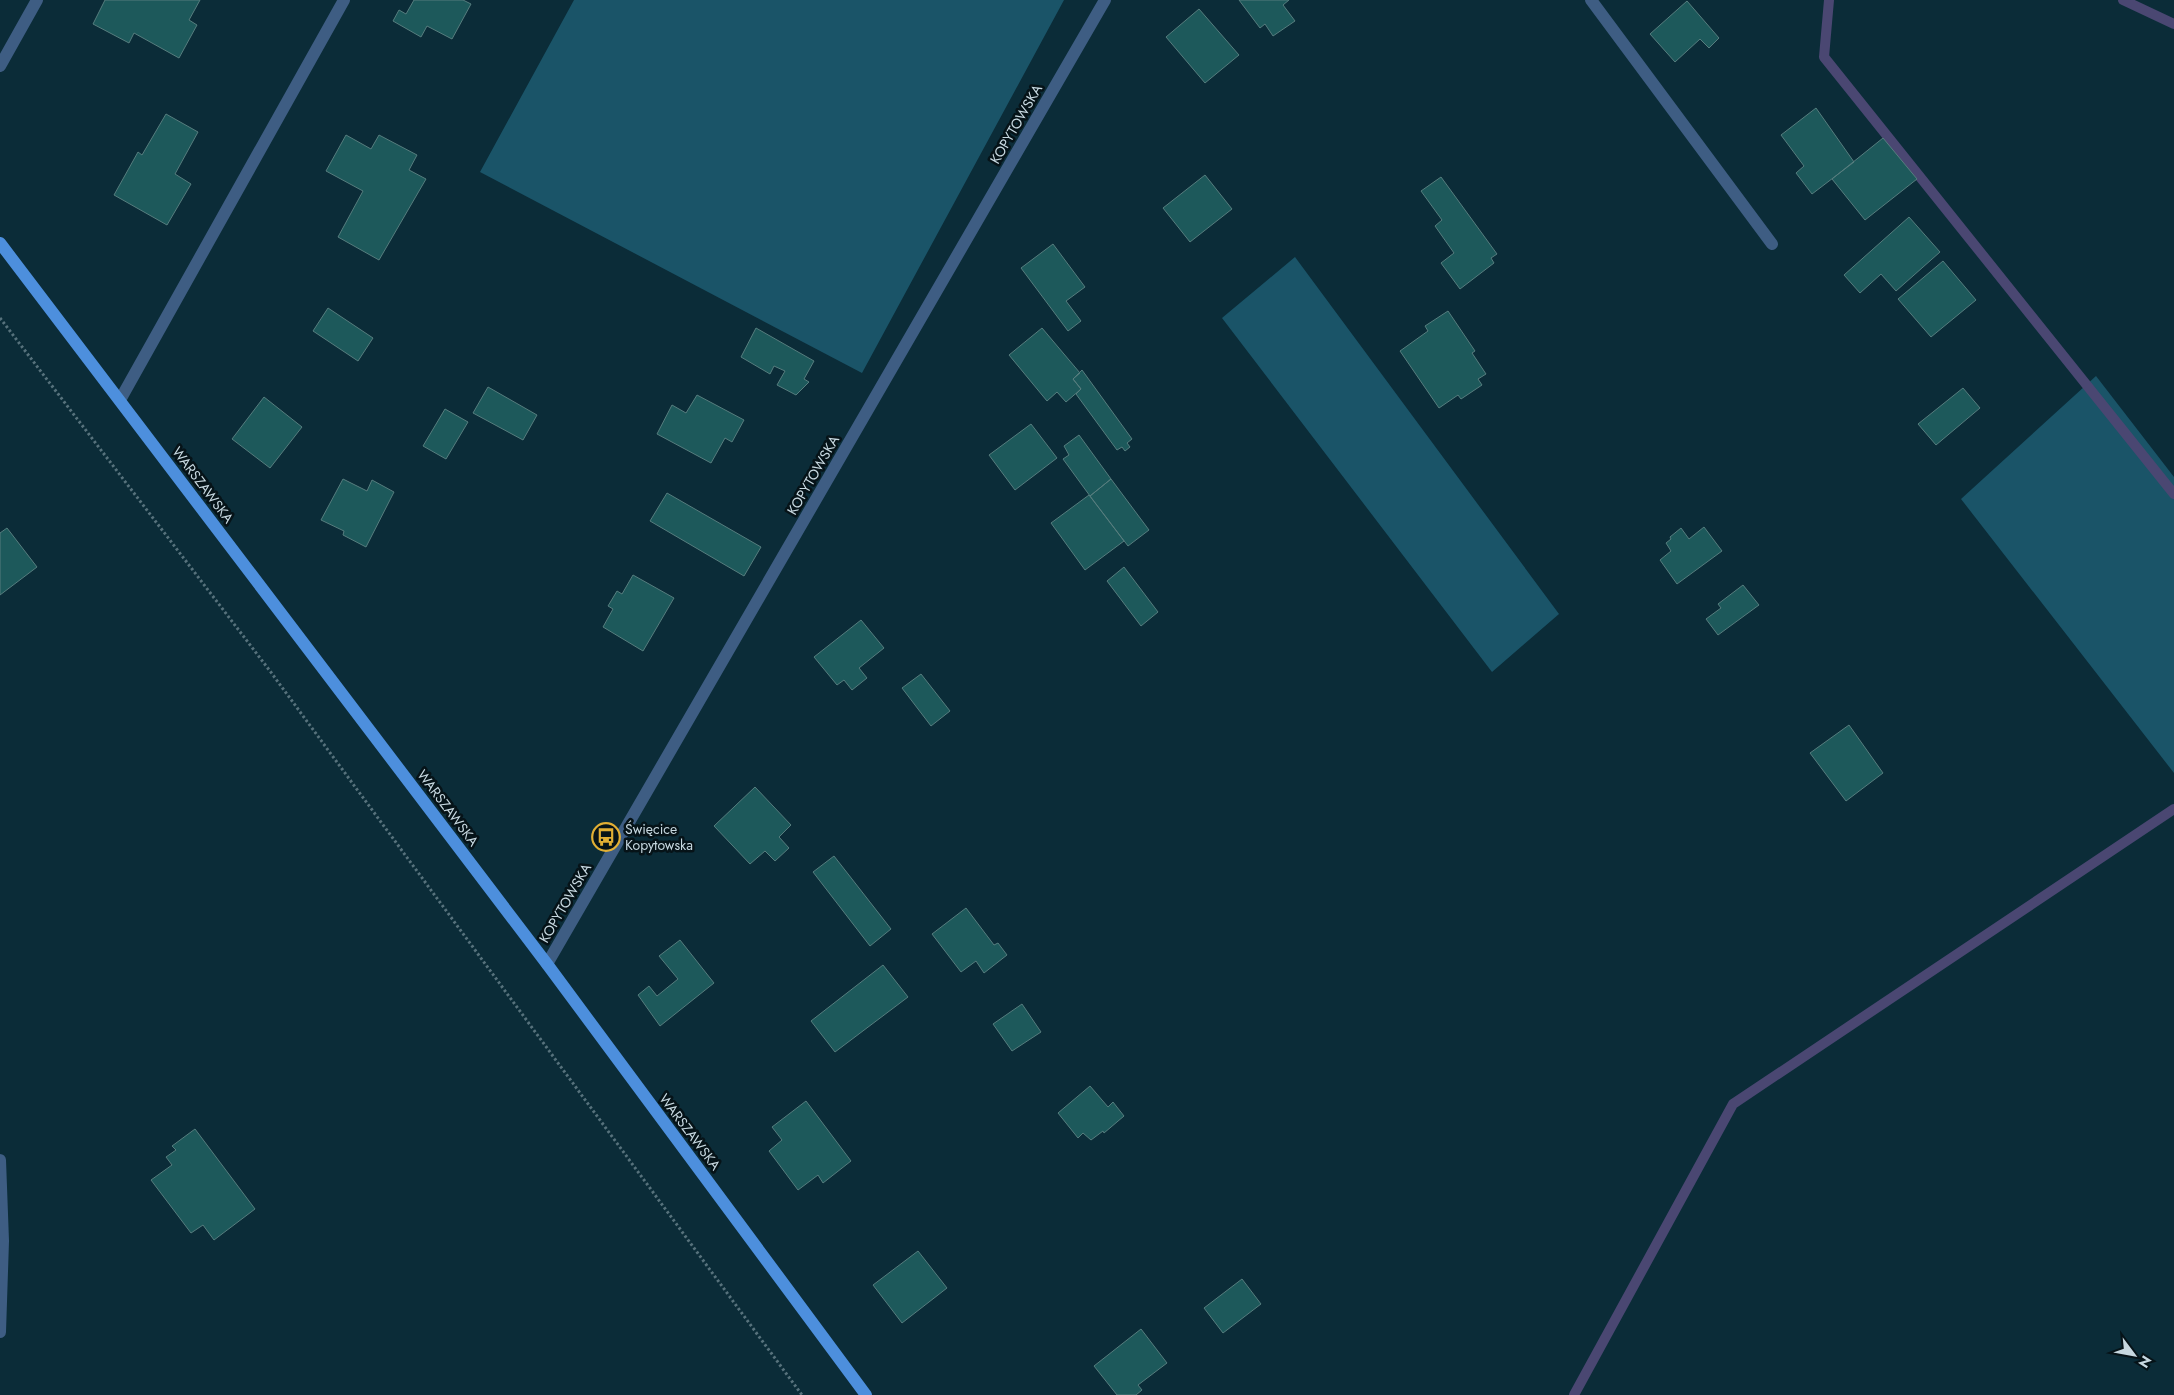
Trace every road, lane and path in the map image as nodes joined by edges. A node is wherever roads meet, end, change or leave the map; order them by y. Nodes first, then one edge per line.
1 (37, 0) edge
2 (344, 0) edge
3 (1105, 0) edge
4 (1591, 0) edge
5 (0, 66) edge
6 (0, 243) edge
7 (1772, 244) dead end
8 (0, 318) edge
9 (120, 400) junction
10 (547, 964) junction
11 (0, 1160) edge
12 (0, 1332) edge
13 (802, 1395) edge
14 (866, 1395) edge

1 - 5 street
2 - 9 street
3 - 10 street, KOPYTOWSKA
4 - 7 street
6 - 9 main road, WARSZAWSKA
8 - 13 path
9 - 10 main road, WARSZAWSKA
10 - 14 main road, WARSZAWSKA
11 - 12 street

